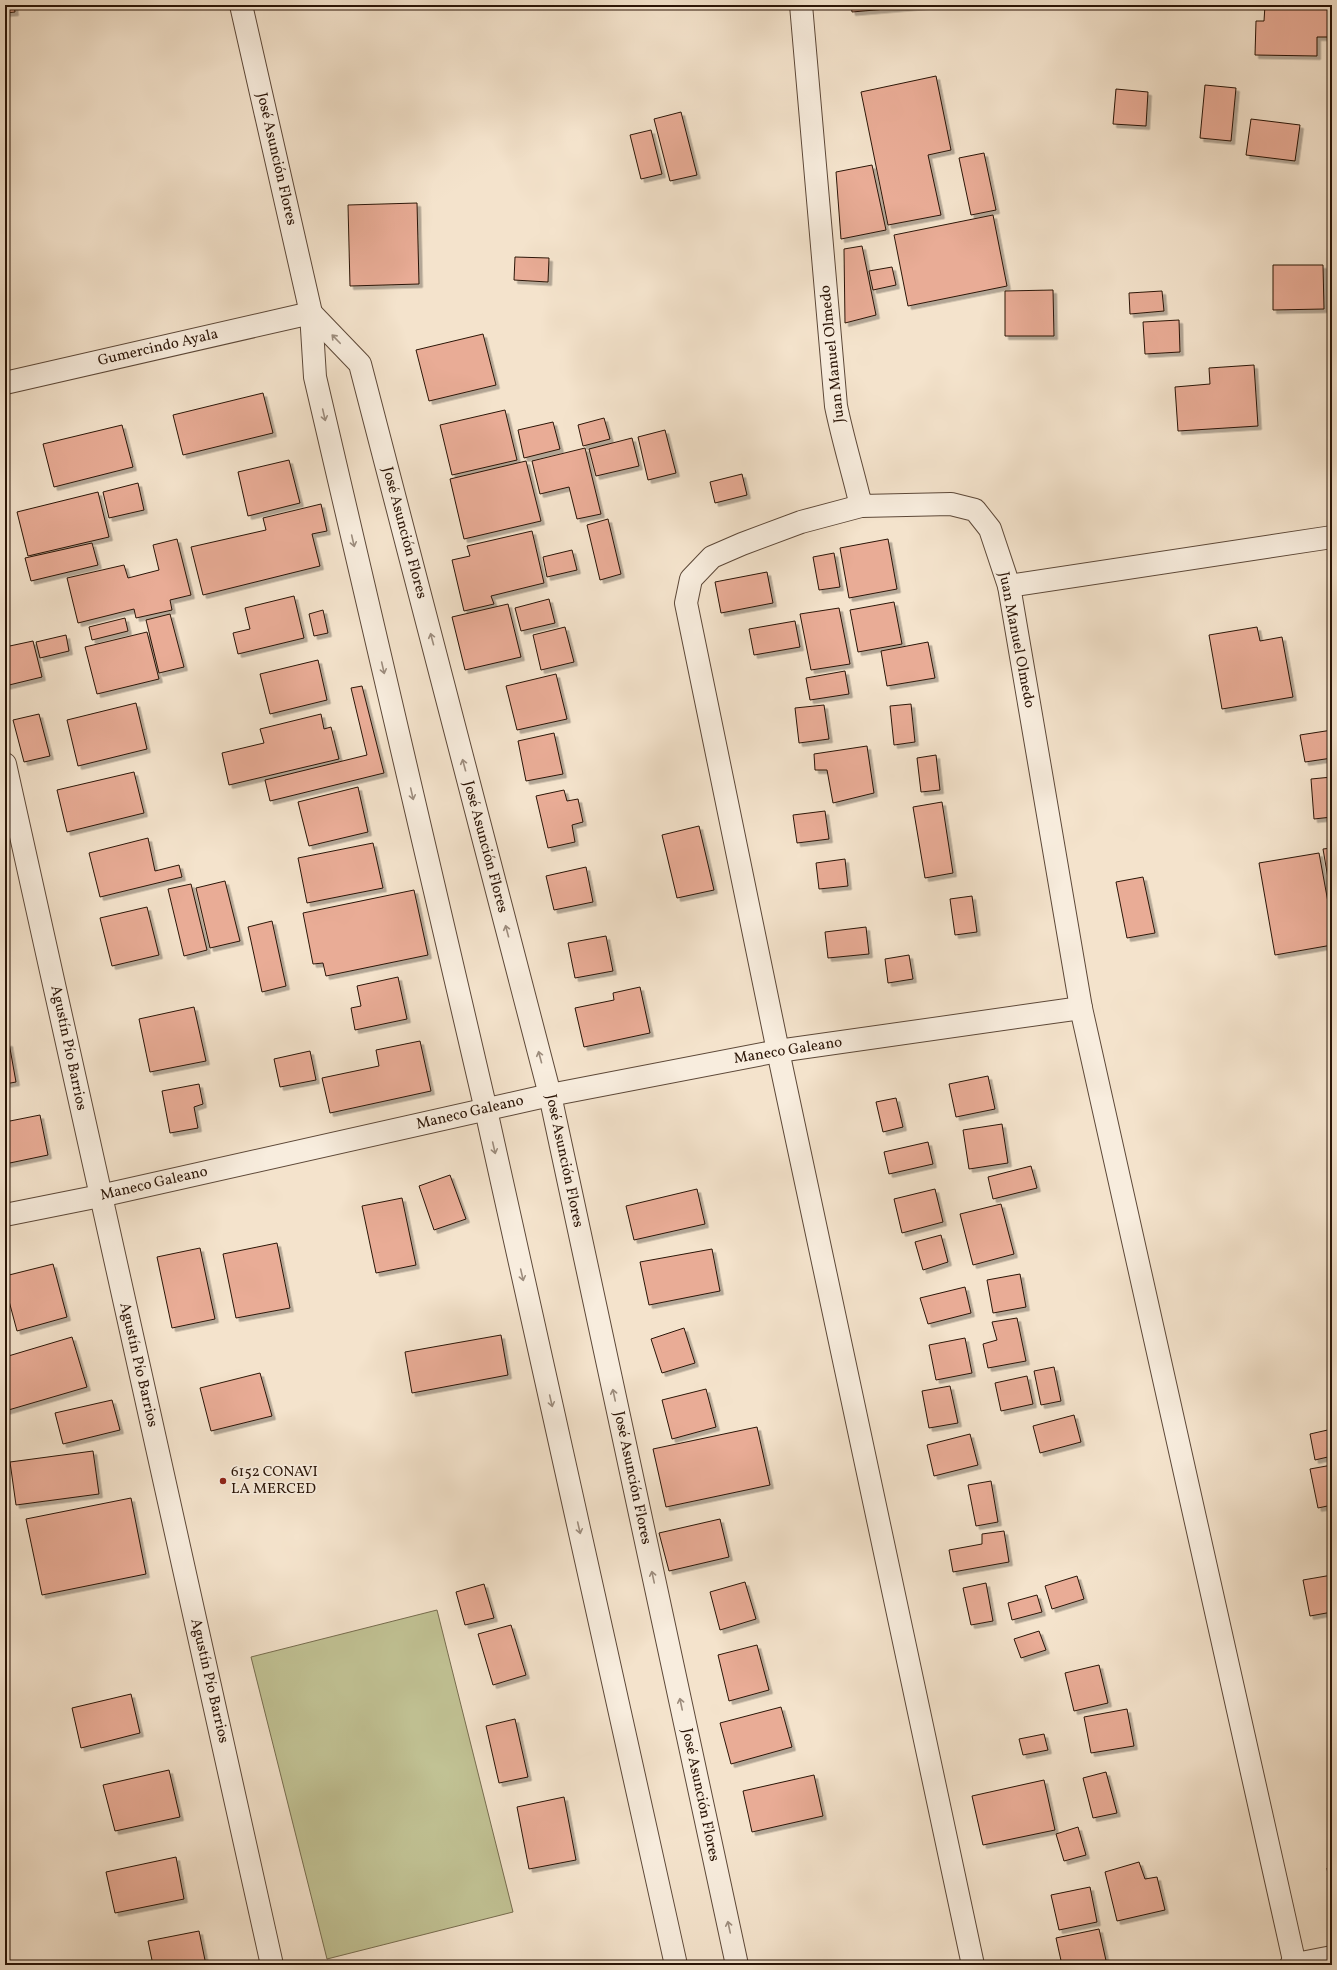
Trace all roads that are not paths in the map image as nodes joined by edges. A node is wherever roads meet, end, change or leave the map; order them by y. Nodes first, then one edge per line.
1 (241, 5) edge
2 (801, 5) edge
3 (311, 313) junction
4 (5, 383) edge
5 (861, 506) junction
6 (1332, 537) edge
7 (1009, 586) junction
8 (5, 764) edge
9 (1081, 1008) junction
10 (778, 1051) junction
11 (550, 1095) junction
12 (486, 1110) junction
13 (100, 1196) junction
14 (5, 1215) edge
15 (1332, 1957) edge
16 (272, 1965) edge
17 (676, 1965) edge
18 (737, 1965) edge
19 (973, 1965) edge
20 (1294, 1965) edge

1 - 3 street, José Asunción Flores
2 - 5 street, Juan Manuel Olmedo
3 - 4 street, Gumercindo Ayala
11 -> 3 street, José Asunción Flores
3 -> 12 street, José Asunción Flores
5 - 7 street, Juan Manuel Olmedo
5 - 10 street
6 - 7 street
7 - 9 street, Juan Manuel Olmedo
8 - 13 street, Agustín Pío Barrios
9 - 10 street, Maneco Galeano
9 - 20 street, Juan Manuel Olmedo
10 - 11 street, Maneco Galeano
10 - 19 street
11 - 12 street, Maneco Galeano
18 -> 11 street, José Asunción Flores
12 - 13 street, Maneco Galeano
12 -> 17 street
13 - 14 street, Maneco Galeano
13 - 16 street, Agustín Pío Barrios
15 - 20 street

